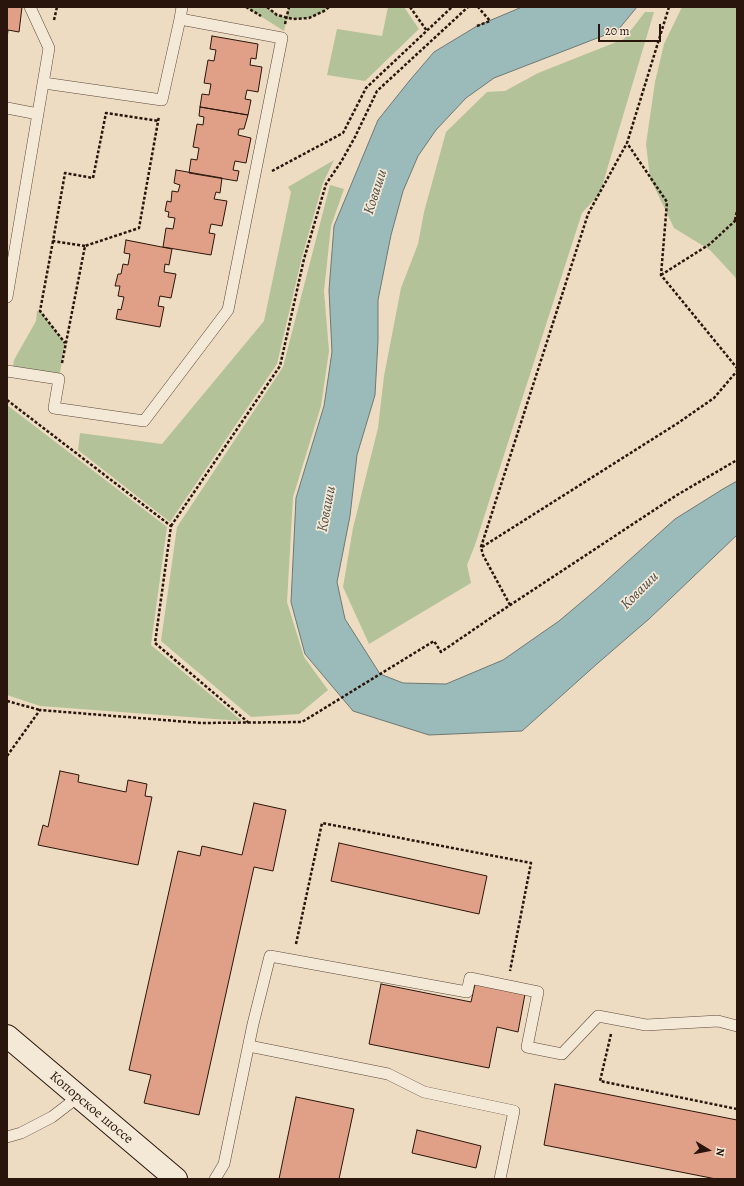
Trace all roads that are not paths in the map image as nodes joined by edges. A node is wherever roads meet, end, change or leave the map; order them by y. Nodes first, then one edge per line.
1 (30, 7) edge
2 (182, 7) edge
3 (180, 19) junction
4 (44, 83) junction
5 (7, 108) edge
6 (38, 114) junction
7 (10, 266) edge
8 (7, 297) edge
9 (7, 371) edge
10 (737, 1026) edge
11 (7, 1036) edge
12 (249, 1046) junction
13 (78, 1097) junction
14 (7, 1137) edge
15 (176, 1179) edge
16 (215, 1179) edge
17 (500, 1179) edge

1 - 4 lane
2 - 3 lane
3 - 4 lane
3 - 9 lane
4 - 6 lane
5 - 6 lane
6 - 7 lane
7 - 8 lane
10 - 12 lane
11 - 13 main road, Копорское шоссе
12 - 16 lane
12 - 17 lane
13 - 14 lane
13 - 15 main road, Копорское шоссе

